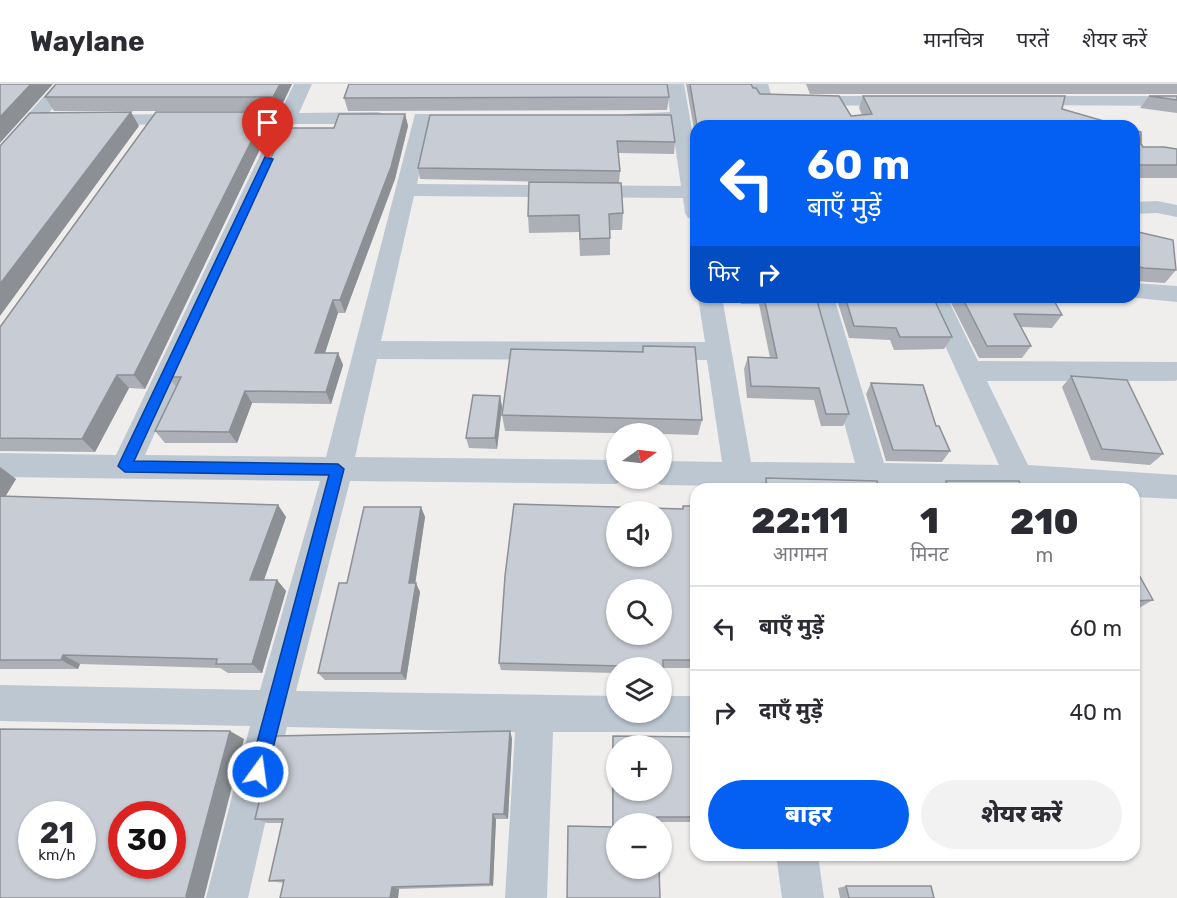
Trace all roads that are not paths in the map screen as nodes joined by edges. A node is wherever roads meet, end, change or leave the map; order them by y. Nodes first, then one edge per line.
1 (65, 84) edge
2 (303, 84) edge
3 (675, 84) edge
4 (762, 93) edge
5 (1174, 100) edge
6 (914, 101) edge
7 (1008, 101) edge
8 (288, 118) junction
9 (610, 118) edge
10 (681, 118) junction
11 (34, 119) junction
12 (57, 119) edge
13 (79, 119) edge
14 (156, 119) junction
15 (770, 120) edge
16 (142, 138) edge
17 (0, 157) edge
18 (690, 174) edge
19 (405, 190) junction
20 (690, 192) edge
21 (1140, 208) edge
22 (1177, 211) edge
23 (1140, 291) edge
24 (1177, 294) edge
25 (711, 303) edge
26 (824, 303) edge
27 (938, 303) edge
28 (366, 350) junction
29 (719, 351) junction
30 (1176, 370) edge
31 (968, 371) junction
32 (0, 465) edge
33 (125, 466) junction
34 (338, 469) junction
35 (606, 472) edge
36 (672, 474) edge
37 (1019, 477) junction
38 (740, 481) edge
39 (875, 482) edge
40 (1114, 483) edge
41 (1140, 485) edge
42 (1177, 487) edge
43 (0, 703) edge
44 (273, 709) junction
45 (535, 714) junction
46 (690, 714) edge
47 (798, 861) edge
48 (227, 898) edge
49 (526, 898) edge
50 (803, 898) edge

1 - 11 street
2 - 8 street
3 - 10 street
4 - 6 street
4 - 15 street
5 - 7 street
8 - 14 street
8 - 19 street
8 - 33 street
9 - 10 street
10 - 18 street
11 - 12 street
11 - 17 street
13 - 14 street
14 - 16 street
19 - 20 street
19 - 28 street
21 - 22 street
23 - 24 street
25 - 29 street
26 - 39 street
27 - 31 street
28 - 29 street
28 - 34 street
29 - 38 street
30 - 31 street
31 - 37 street
32 - 33 street
33 - 34 street
34 - 35 street
34 - 44 street
36 - 38 street
37 - 39 street
37 - 40 street
38 - 39 street
41 - 42 street
43 - 44 street
44 - 45 street
44 - 48 street
45 - 46 street
45 - 49 street
47 - 50 street

